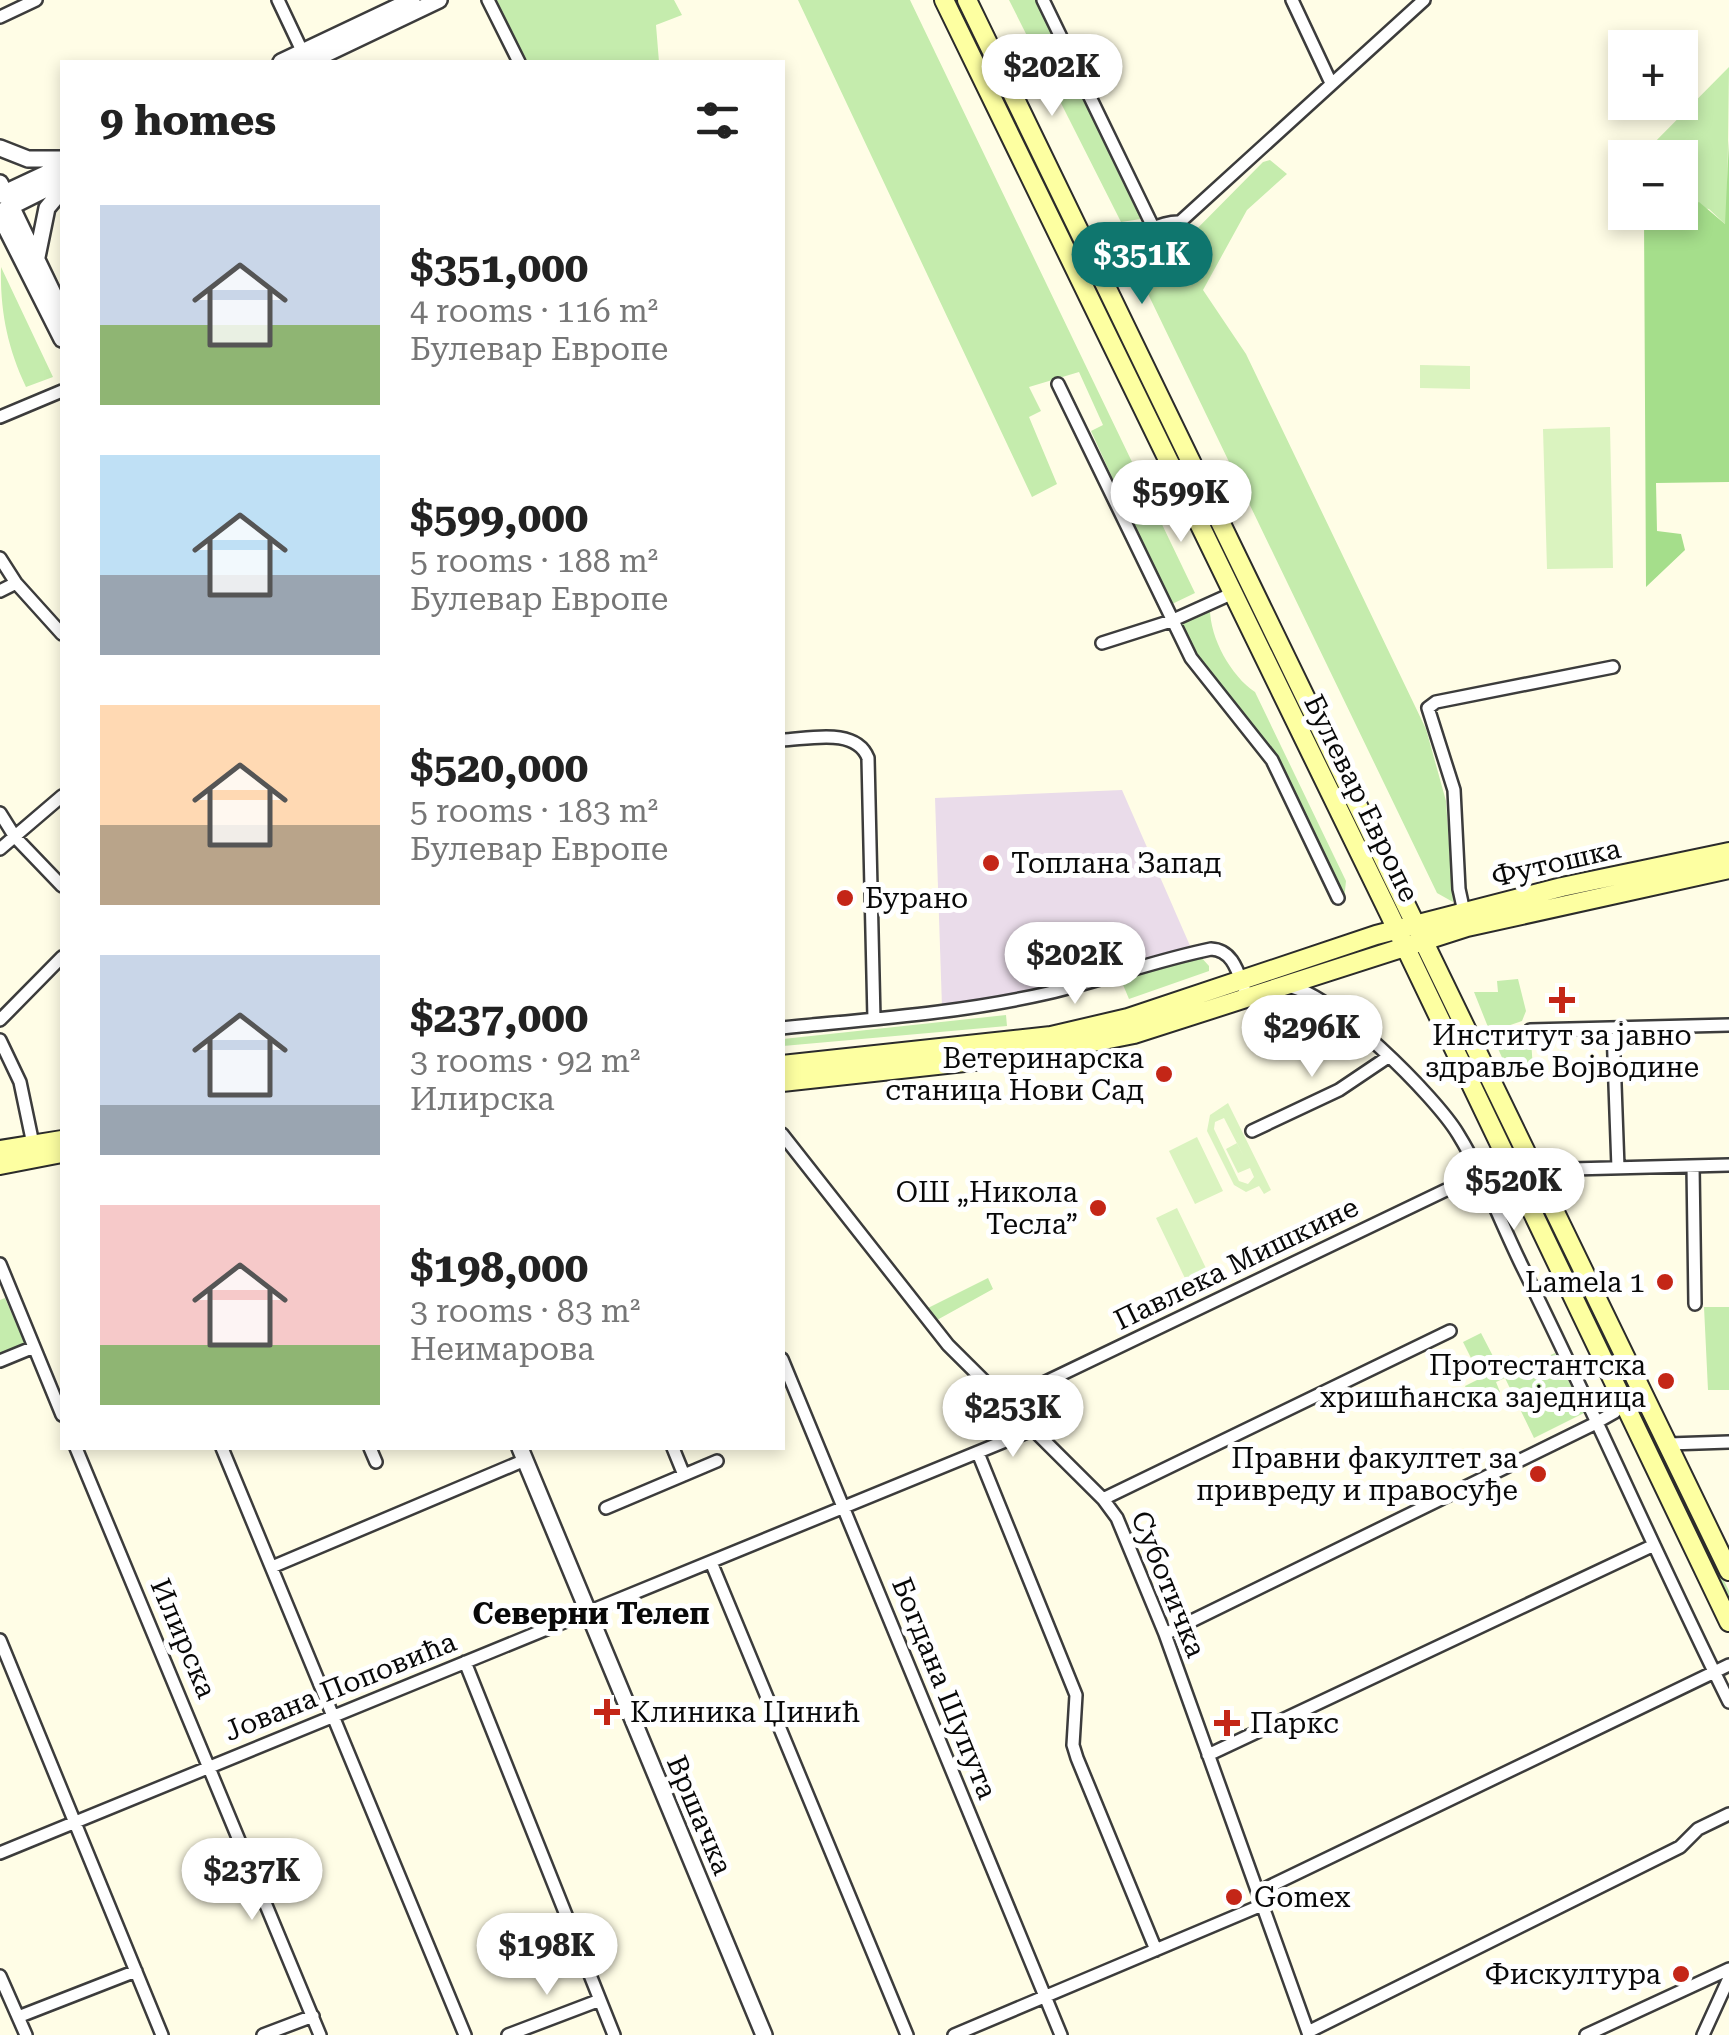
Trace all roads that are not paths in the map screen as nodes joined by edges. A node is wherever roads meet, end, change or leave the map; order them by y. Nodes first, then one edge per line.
1 (36, 0) edge
2 (278, 0) edge
3 (412, 0) edge
4 (439, 0) edge
5 (488, 0) edge
6 (944, 0) edge
7 (967, 0) edge
8 (1042, 0) edge
9 (1292, 0) edge
10 (1424, 0) edge
11 (0, 17) edge
12 (306, 59) edge
13 (517, 60) edge
14 (1332, 83) junction
15 (0, 148) edge
16 (60, 163) edge
17 (60, 164) edge
18 (60, 182) edge
19 (60, 192) edge
20 (3, 201) edge
21 (1180, 222) junction
22 (1154, 229) junction
23 (0, 246) edge
24 (31, 261) junction
25 (1096, 264) junction
26 (1075, 274) junction
27 (60, 309) edge
28 (60, 334) edge
29 (1058, 384) dead end
30 (60, 392) edge
31 (0, 416) edge
32 (0, 558) edge
33 (16, 583) junction
34 (0, 590) edge
35 (1231, 594) junction
36 (1171, 621) junction
37 (60, 632) edge
38 (1102, 642) dead end
39 (1613, 667) dead end
40 (785, 740) edge
41 (60, 798) edge
42 (0, 813) edge
43 (14, 837) junction
44 (0, 849) edge
45 (1729, 852) edge
46 (1729, 869) edge
47 (60, 884) edge
48 (1338, 898) dead end
49 (1464, 912) junction
50 (1410, 936) junction
51 (60, 959) edge
52 (1321, 974) junction
53 (1285, 986) junction
54 (1244, 990) junction
55 (1317, 996) junction
56 (874, 1019) junction
57 (0, 1020) edge
58 (1729, 1025) edge
59 (785, 1028) edge
60 (1613, 1028) junction
61 (1530, 1030) dead end
62 (0, 1040) edge
63 (1388, 1056) junction
64 (785, 1065) edge
65 (785, 1082) edge
66 (1252, 1131) dead end
67 (785, 1138) edge
68 (60, 1140) edge
69 (33, 1144) junction
70 (0, 1150) edge
71 (1500, 1150) junction
72 (60, 1153) edge
73 (0, 1165) edge
74 (1729, 1165) edge
75 (1693, 1166) junction
76 (1618, 1168) junction
77 (1523, 1174) junction
78 (1486, 1176) junction
79 (0, 1264) edge
80 (1694, 1304) dead end
81 (1450, 1331) dead end
82 (34, 1346) junction
83 (0, 1361) edge
84 (785, 1366) edge
85 (1619, 1394) junction
86 (1004, 1402) junction
87 (60, 1410) edge
88 (1630, 1418) junction
89 (1604, 1419) junction
90 (1032, 1430) junction
91 (1729, 1442) edge
92 (1669, 1444) junction
93 (77, 1450) edge
94 (223, 1450) edge
95 (371, 1450) edge
96 (674, 1450) edge
97 (978, 1453) junction
98 (523, 1454) edge
99 (717, 1461) dead end
100 (376, 1462) dead end
101 (684, 1475) junction
102 (1103, 1499) junction
103 (606, 1508) dead end
104 (844, 1508) junction
105 (1654, 1545) junction
106 (711, 1562) junction
107 (272, 1566) junction
108 (1729, 1571) edge
109 (588, 1612) junction
110 (1729, 1622) edge
111 (1165, 1634) junction
112 (0, 1640) edge
113 (465, 1662) junction
114 (1729, 1665) edge
115 (1714, 1672) junction
116 (1729, 1702) edge
117 (333, 1715) junction
118 (1208, 1755) junction
119 (210, 1765) junction
120 (1729, 1814) edge
121 (74, 1822) junction
122 (0, 1853) edge
123 (1258, 1892) junction
124 (1262, 1906) junction
125 (1156, 1950) junction
126 (1729, 1969) edge
127 (136, 1971) junction
128 (0, 1976) edge
129 (1729, 1978) edge
130 (1045, 1997) junction
131 (600, 2000) junction
132 (312, 2016) junction
133 (18, 2017) junction
134 (1309, 2033) edge
135 (26, 2035) edge
136 (162, 2035) edge
137 (263, 2035) edge
138 (320, 2035) edge
139 (464, 2035) edge
140 (508, 2035) edge
141 (614, 2035) edge
142 (764, 2035) edge
143 (907, 2035) edge
144 (954, 2035) edge
145 (1061, 2035) edge
146 (1586, 2035) edge
147 (1704, 2035) edge

1 - 11 street
2 - 12 street
3 - 12 street
4 - 12 street
5 - 13 street
6 - 26 main road, Булевар Европе
7 - 25 main road, Булевар Европе
8 - 22 street
9 - 14 street
10 - 14 street
14 - 21 street
15 - 16 street
17 - 20 street
18 - 20 street
19 - 24 street
20 - 24 street
21 - 22 street
21 - 25 street
22 - 25 street
23 - 24 street
24 - 27 street
24 - 28 street
25 - 26 street
25 - 50 main road, Булевар Европе
26 - 35 main road, Булевар Европе
29 - 36 street
30 - 31 street
32 - 33 street
33 - 34 street
33 - 37 street
35 - 36 street
35 - 50 main road, Булевар Европе
36 - 38 street
36 - 48 street
39 - 49 street
40 - 56 street
41 - 43 street
42 - 43 street
43 - 44 street
43 - 47 street
45 - 49 main road, Футошка
46 - 50 main road, Футошка
49 - 50 main road, Футошка
50 - 52 main road
50 - 54 main road
50 - 71 main road, Булевар Европе
50 - 77 main road, Булевар Европе
51 - 57 street
52 - 53 main road
52 - 55 street
53 - 54 main road
53 - 55 street
54 - 56 street
54 - 64 main road
54 - 65 main road
55 - 63 street
56 - 59 street
58 - 60 street
60 - 61 street
60 - 76 street
62 - 69 street
63 - 66 street
63 - 78 street
67 - 86 street, Суботичка
68 - 69 main road
69 - 70 main road
71 - 77 main road, Булевар Европе
71 - 78 street
72 - 73 main road
74 - 75 street
75 - 76 street
75 - 80 street
76 - 77 street
77 - 78 street
77 - 85 main road, Булевар Европе
77 - 92 main road, Булевар Европе
78 - 86 street, Павлека Мишкине
78 - 89 street
79 - 82 street
81 - 102 street
82 - 83 street
82 - 87 street
84 - 104 street, Богдана Шупута
85 - 88 main road, Булевар Европе
85 - 89 street
86 - 90 street, Суботичка
88 - 89 street
88 - 110 main road, Булевар Европе
89 - 105 street
89 - 111 street
90 - 97 street, Јована Поповића
90 - 102 street, Суботичка
91 - 92 street
92 - 108 main road, Булевар Европе
93 - 119 street, Илирска
94 - 107 street
95 - 100 street
96 - 101 street
97 - 104 street, Јована Поповића
97 - 125 street
98 - 107 street
98 - 109 street, Вршачка
99 - 101 street
101 - 103 street
102 - 111 street, Суботичка
104 - 106 street, Јована Поповића
104 - 130 street, Богдана Шупута
105 - 115 street
105 - 118 street
106 - 109 street, Јована Поповића
106 - 143 street
107 - 117 street
109 - 113 street, Јована Поповића
109 - 142 street, Вршачка
111 - 118 street, Суботичка
112 - 121 street
113 - 117 street, Јована Поповића
113 - 131 street
114 - 115 street
115 - 116 street
115 - 123 street
117 - 119 street, Јована Поповића
117 - 139 street
118 - 123 street, Суботичка
119 - 121 street, Јована Поповића
119 - 132 street, Илирска
120 - 134 street
121 - 122 street, Јована Поповића
121 - 127 street
123 - 124 street, Суботичка
124 - 125 street
124 - 134 street, Суботичка
125 - 130 street
126 - 146 street
127 - 133 street
127 - 136 street
128 - 133 street
129 - 147 street
130 - 144 street
130 - 145 street, Богдана Шупута
131 - 140 street
131 - 141 street
132 - 137 street
132 - 138 street, Илирска
133 - 135 street

